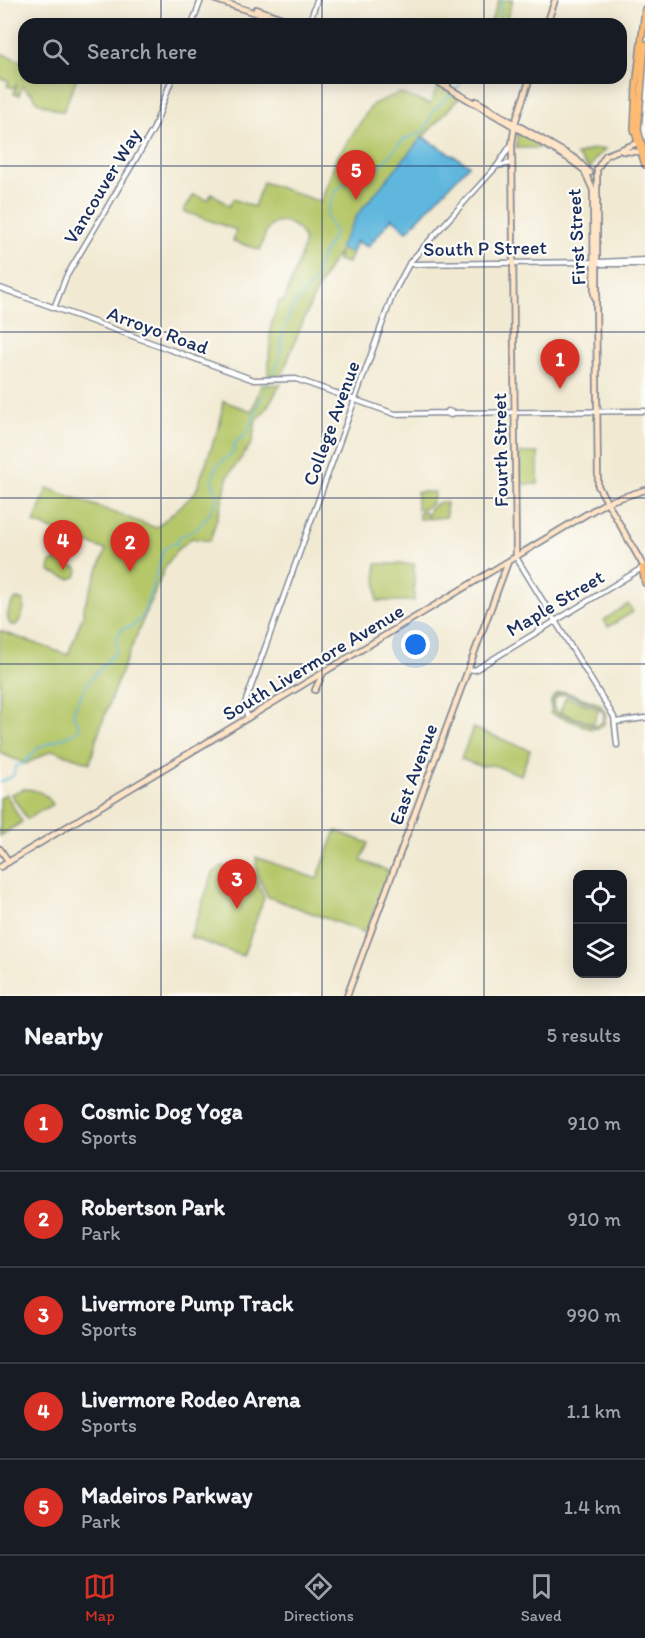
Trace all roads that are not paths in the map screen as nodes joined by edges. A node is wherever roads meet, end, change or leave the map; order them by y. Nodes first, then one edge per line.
1 (201, 0) edge
2 (219, 0) edge
3 (229, 0) edge
4 (317, 0) edge
5 (555, 0) edge
6 (645, 9) edge
7 (194, 18) edge
8 (272, 18) edge
9 (282, 18) edge
10 (311, 18) edge
11 (549, 18) edge
12 (645, 44) edge
13 (170, 84) edge
14 (442, 84) edge
15 (445, 84) edge
16 (528, 84) edge
17 (450, 88) junction
18 (460, 93) junction
19 (502, 120) junction
20 (514, 125) junction
21 (513, 135) junction
22 (638, 142) junction
23 (512, 144) junction
24 (620, 150) junction
25 (642, 154) edge
26 (601, 158) junction
27 (502, 160) junction
28 (512, 163) junction
29 (645, 165) edge
30 (497, 166) junction
31 (588, 174) junction
32 (596, 190) junction
33 (410, 262) junction
34 (595, 262) junction
35 (645, 262) edge
36 (513, 263) junction
37 (0, 288) edge
38 (54, 308) junction
39 (355, 400) junction
40 (645, 411) edge
41 (597, 412) junction
42 (514, 413) junction
43 (645, 490) edge
44 (607, 502) junction
45 (516, 557) junction
46 (508, 562) junction
47 (644, 568) edge
48 (645, 583) edge
49 (555, 621) junction
50 (469, 667) junction
51 (323, 673) junction
52 (315, 690) dead end
53 (248, 718) junction
54 (645, 718) edge
55 (615, 722) junction
56 (617, 745) dead end
57 (0, 849) edge
58 (9, 861) junction
59 (0, 867) edge
60 (347, 996) edge

1 - 7 street
2 - 8 main road
3 - 9 main road
4 - 10 street
5 - 11 main road
6 - 22 main road
12 - 22 main road
13 - 38 street, Vancouver Way
14 - 17 main road
15 - 17 main road
16 - 20 main road, Fourth Street
17 - 18 main road
18 - 19 main road
18 - 20 main road
19 - 20 main road
19 - 21 main road
20 - 21 main road, Fourth Street
20 - 31 main road
21 - 23 main road, Fourth Street
22 - 24 main road
22 - 25 main road
22 - 26 main road
23 - 27 street, College Avenue
23 - 28 main road, Fourth Street
24 - 25 main road
24 - 26 main road
25 - 29 main road
26 - 31 main road, First Street
26 - 32 main road, First Street
27 - 28 street
27 - 30 street, College Avenue
28 - 30 street
28 - 36 main road, Fourth Street
30 - 33 street, College Avenue
31 - 32 main road, First Street
31 - 34 main road, First Street
32 - 34 main road, First Street
33 - 36 street, South P Street
33 - 39 street, College Avenue
34 - 35 street, South P Street
34 - 36 street, South P Street
34 - 41 main road, First Street
36 - 42 main road, Fourth Street
37 - 38 street, Arroyo Road
38 - 39 street, Arroyo Road
39 - 42 street, Arroyo Road
39 - 53 street, College Avenue
40 - 41 street, Arroyo Road
41 - 42 street, Arroyo Road
41 - 44 main road, First Street
42 - 45 main road, Fourth Street
43 - 44 main road, South Livermore Avenue
44 - 45 main road, South Livermore Avenue
44 - 47 main road, First Street
45 - 46 main road, South Livermore Avenue
45 - 49 street
46 - 50 main road, East Avenue
46 - 51 main road, South Livermore Avenue
47 - 48 main road, First Street
47 - 49 street, Maple Street
49 - 50 street, Maple Street
49 - 55 street
50 - 60 main road, East Avenue
51 - 52 main road
51 - 53 main road, South Livermore Avenue
53 - 58 main road, South Livermore Avenue
54 - 55 street
55 - 56 street
57 - 58 main road
58 - 59 main road, South Livermore Avenue

